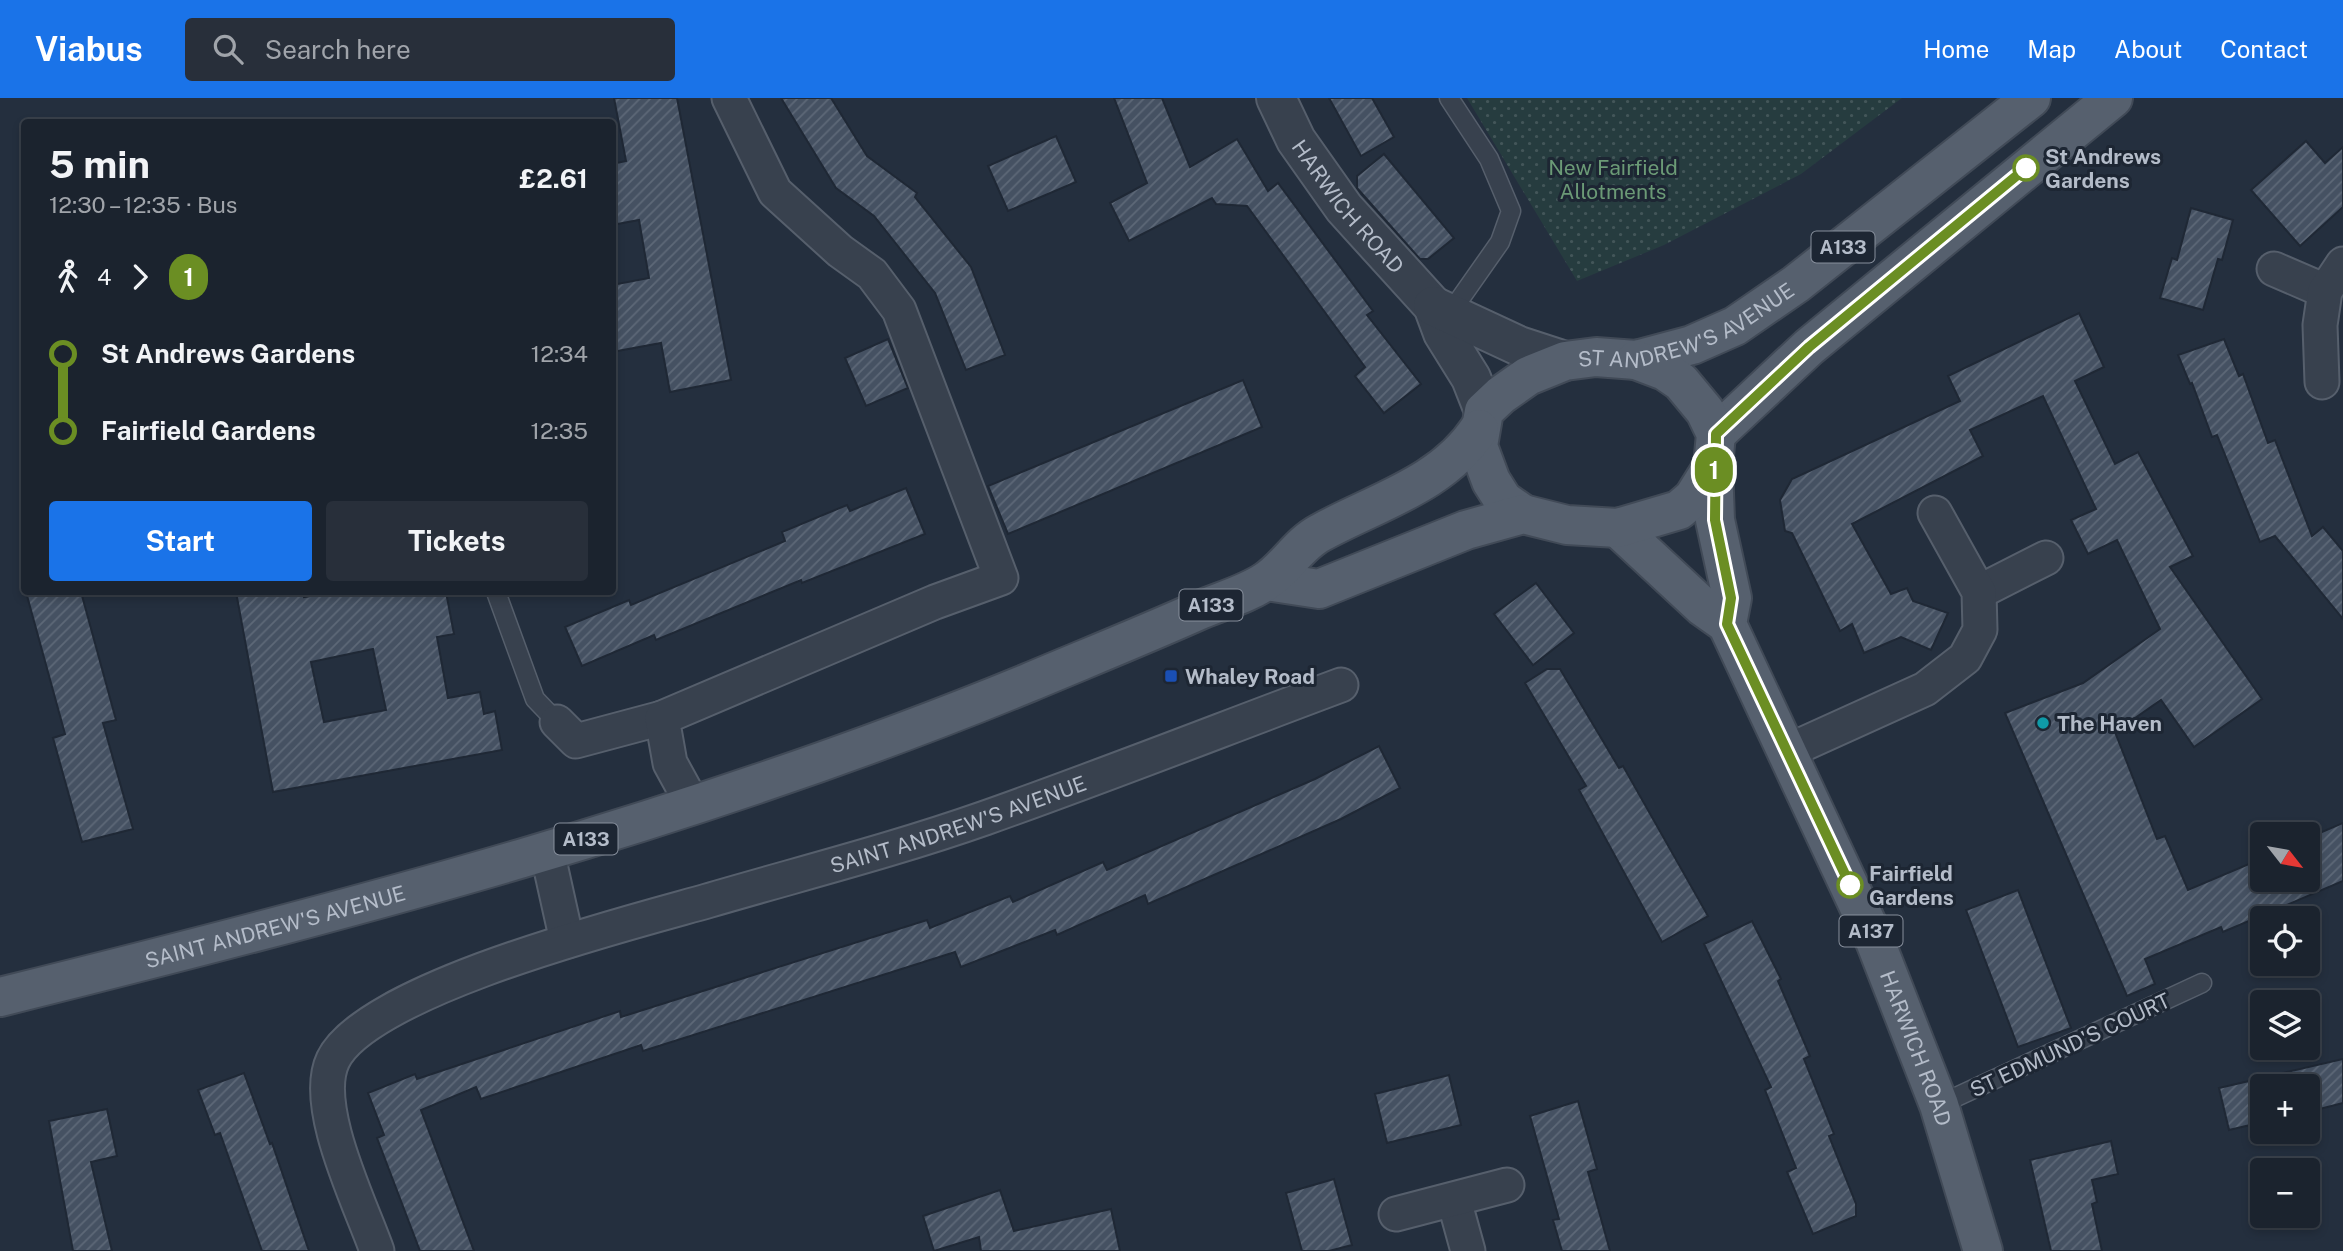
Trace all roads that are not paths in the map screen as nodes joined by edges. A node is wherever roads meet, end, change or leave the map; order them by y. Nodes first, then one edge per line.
1 (729, 98) edge
2 (1276, 98) edge
3 (1449, 98) edge
4 (2031, 98) edge
5 (2113, 98) edge
6 (2343, 264) edge
7 (2274, 269) dead end
8 (2325, 291) junction
9 (1441, 314) junction
10 (1636, 360) junction
11 (1565, 361) junction
12 (2322, 382) dead end
13 (1482, 420) junction
14 (1715, 450) junction
15 (1935, 513) dead end
16 (1523, 514) junction
17 (1618, 528) junction
18 (2046, 558) dead end
19 (1267, 581) junction
20 (1979, 592) junction
21 (497, 595) edge
22 (1727, 624) junction
23 (1341, 685) dead end
24 (662, 718) junction
25 (557, 722) joint
26 (1788, 751) junction
27 (693, 805) junction
28 (547, 851) junction
29 (567, 941) junction
30 (2202, 983) dead end
31 (0, 997) edge
32 (1938, 1105) junction
33 (1507, 1185) dead end
34 (1454, 1200) junction
35 (1396, 1214) dead end
36 (377, 1251) edge
37 (1468, 1251) edge
38 (1983, 1251) edge

1 - 24 street
2 - 9 street, HARWICH ROAD
3 - 9 lane
4 - 10 main road, ST ANDREW'S AVENUE / A133
5 - 14 main road, A133
6 - 8 street
7 - 8 street
8 - 12 street
9 - 11 street, HARWICH ROAD
9 - 13 street, HARWICH ROAD
10 - 11 main road, ST ANDREW'S AVENUE / A133
10 - 14 main road
11 - 13 main road
13 - 16 main road
13 - 19 main road, SAINT ANDREW'S AVENUE / A133
14 - 17 main road
14 - 22 main road, HARWICH ROAD / A137
15 - 20 street
16 - 17 main road, A133
16 - 19 main road, A133
17 - 22 main road, HARWICH ROAD / A137
18 - 20 street
19 - 27 main road, SAINT ANDREW'S AVENUE / A133
20 - 26 street
21 - 25 lane
22 - 26 main road, HARWICH ROAD / A137
23 - 29 street, SAINT ANDREW'S AVENUE
24 - 25 street
24 - 27 street
26 - 32 main road, HARWICH ROAD / A137
27 - 28 main road, SAINT ANDREW'S AVENUE / A133
28 - 29 street
28 - 31 main road, SAINT ANDREW'S AVENUE / A133
29 - 36 street, SAINT ANDREW'S AVENUE
30 - 32 lane, ST EDMUND'S COURT
32 - 38 main road, HARWICH ROAD / A137
33 - 34 street
34 - 35 street
34 - 37 street

